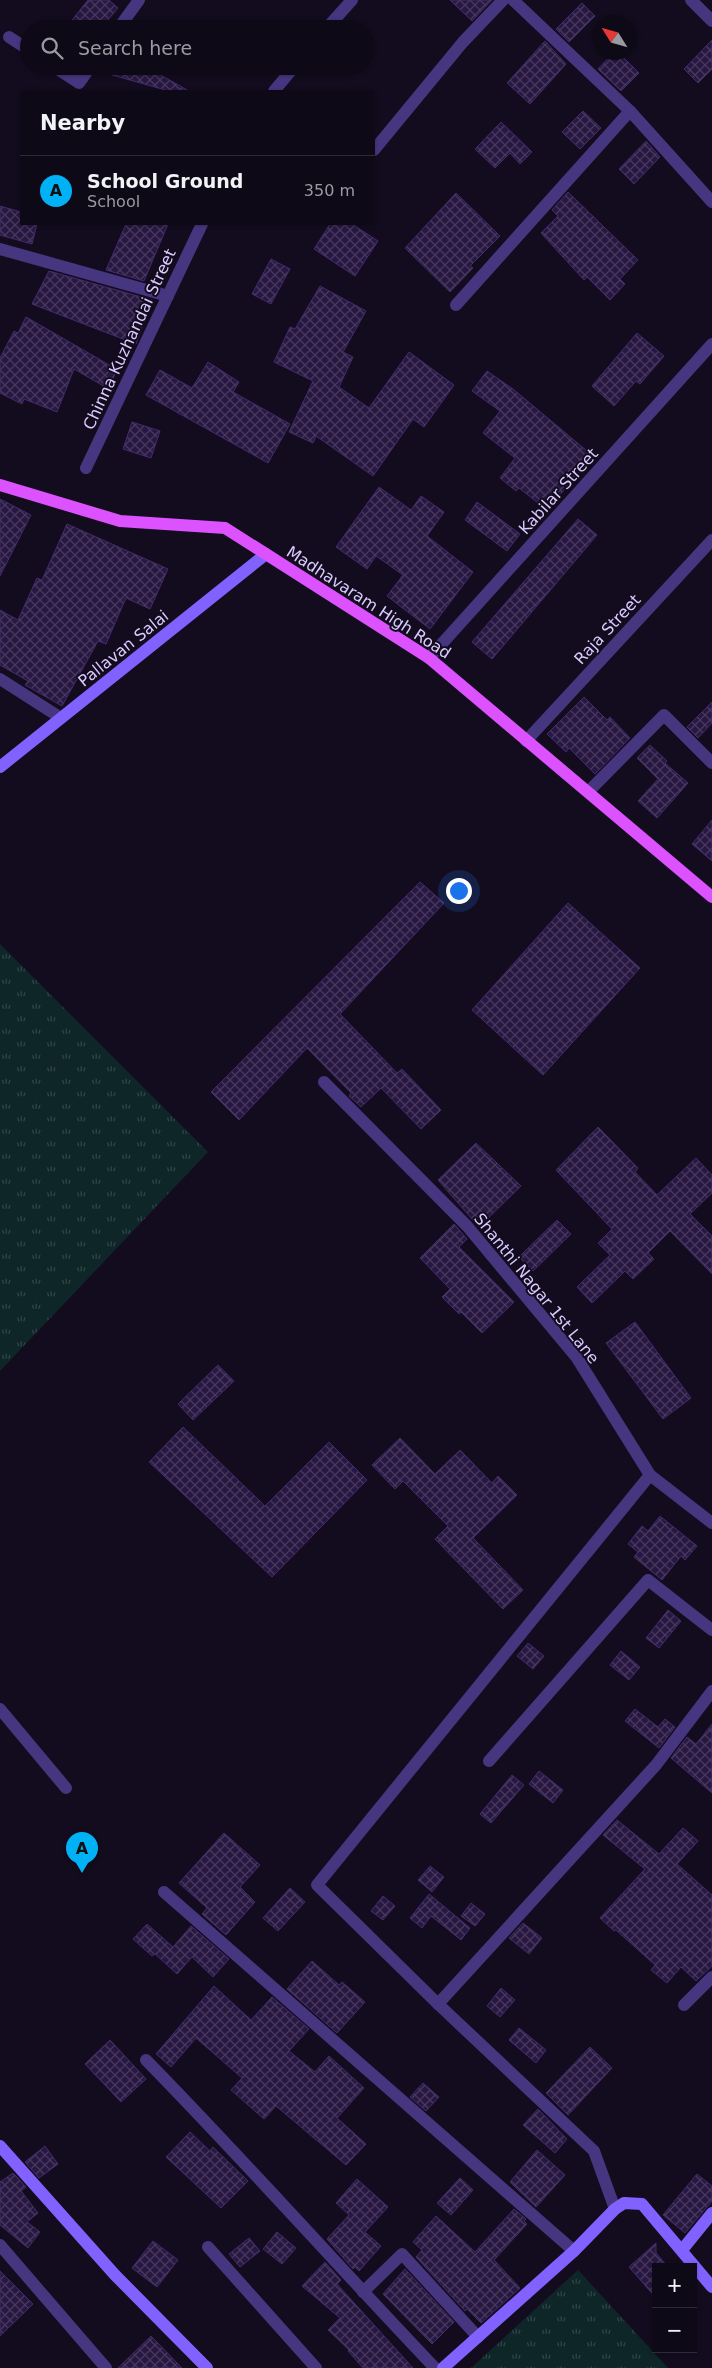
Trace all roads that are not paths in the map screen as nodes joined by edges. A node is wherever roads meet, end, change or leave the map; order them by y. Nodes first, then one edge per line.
1 (139, 0) edge
2 (352, 0) edge
3 (503, 0) edge
4 (513, 0) edge
5 (691, 0) edge
6 (711, 19) edge
7 (125, 20) edge
8 (334, 20) edge
9 (9, 37) dead end
10 (20, 44) edge
11 (67, 75) edge
12 (85, 75) edge
13 (287, 75) edge
14 (275, 90) edge
15 (630, 111) junction
16 (375, 149) edge
17 (712, 202) edge
18 (202, 225) edge
19 (0, 249) edge
20 (168, 296) junction
21 (456, 305) dead end
22 (712, 344) edge
23 (86, 468) dead end
24 (0, 485) edge
25 (712, 540) edge
26 (266, 554) junction
27 (429, 658) junction
28 (0, 679) edge
29 (61, 718) junction
30 (526, 741) junction
31 (712, 763) edge
32 (0, 767) edge
33 (588, 792) junction
34 (712, 897) edge
35 (324, 1082) dead end
36 (650, 1475) junction
37 (712, 1523) edge
38 (712, 1630) edge
39 (712, 1691) edge
40 (0, 1709) edge
41 (489, 1762) dead end
42 (66, 1788) dead end
43 (164, 1892) dead end
44 (712, 1977) edge
45 (438, 2004) junction
46 (684, 2006) dead end
47 (146, 2060) dead end
48 (0, 2146) edge
49 (615, 2209) junction
50 (712, 2213) edge
51 (0, 2244) edge
52 (208, 2247) dead end
53 (682, 2250) junction
54 (574, 2251) junction
55 (712, 2287) edge
56 (363, 2292) junction
57 (478, 2337) junction
58 (106, 2368) edge
59 (207, 2368) edge
60 (316, 2368) edge
61 (435, 2368) edge
62 (443, 2368) edge

1 - 7 street
2 - 8 street
3 - 16 street
4 - 15 street
5 - 6 street
9 - 10 street
11 - 12 street
13 - 14 street
15 - 17 street
15 - 21 street
18 - 20 street, Chinna Kuzhandai Street
19 - 20 street
20 - 23 street, Chinna Kuzhandai Street
22 - 27 street, Kabilar Street
24 - 26 main road, Madhavaram High Road
25 - 30 street, Raja Street
26 - 27 main road, Madhavaram High Road
26 - 29 street, Pallavan Salai
27 - 30 main road, Madhavaram High Road
28 - 29 street
29 - 32 street, Pallavan Salai
30 - 33 main road, Madhavaram High Road
31 - 33 street
33 - 34 main road, Madhavaram High Road
35 - 36 street, Shanthi Nagar 1st Lane
36 - 37 street, Shanthi Nagar 1st Lane
36 - 45 street
38 - 41 street
39 - 45 street
40 - 42 street
43 - 54 street
44 - 46 street
45 - 49 street
47 - 56 street
48 - 59 street
49 - 53 street
49 - 54 street
50 - 53 street
51 - 58 street
52 - 60 street
53 - 55 street
54 - 57 street
56 - 57 street
56 - 61 street
57 - 62 street

